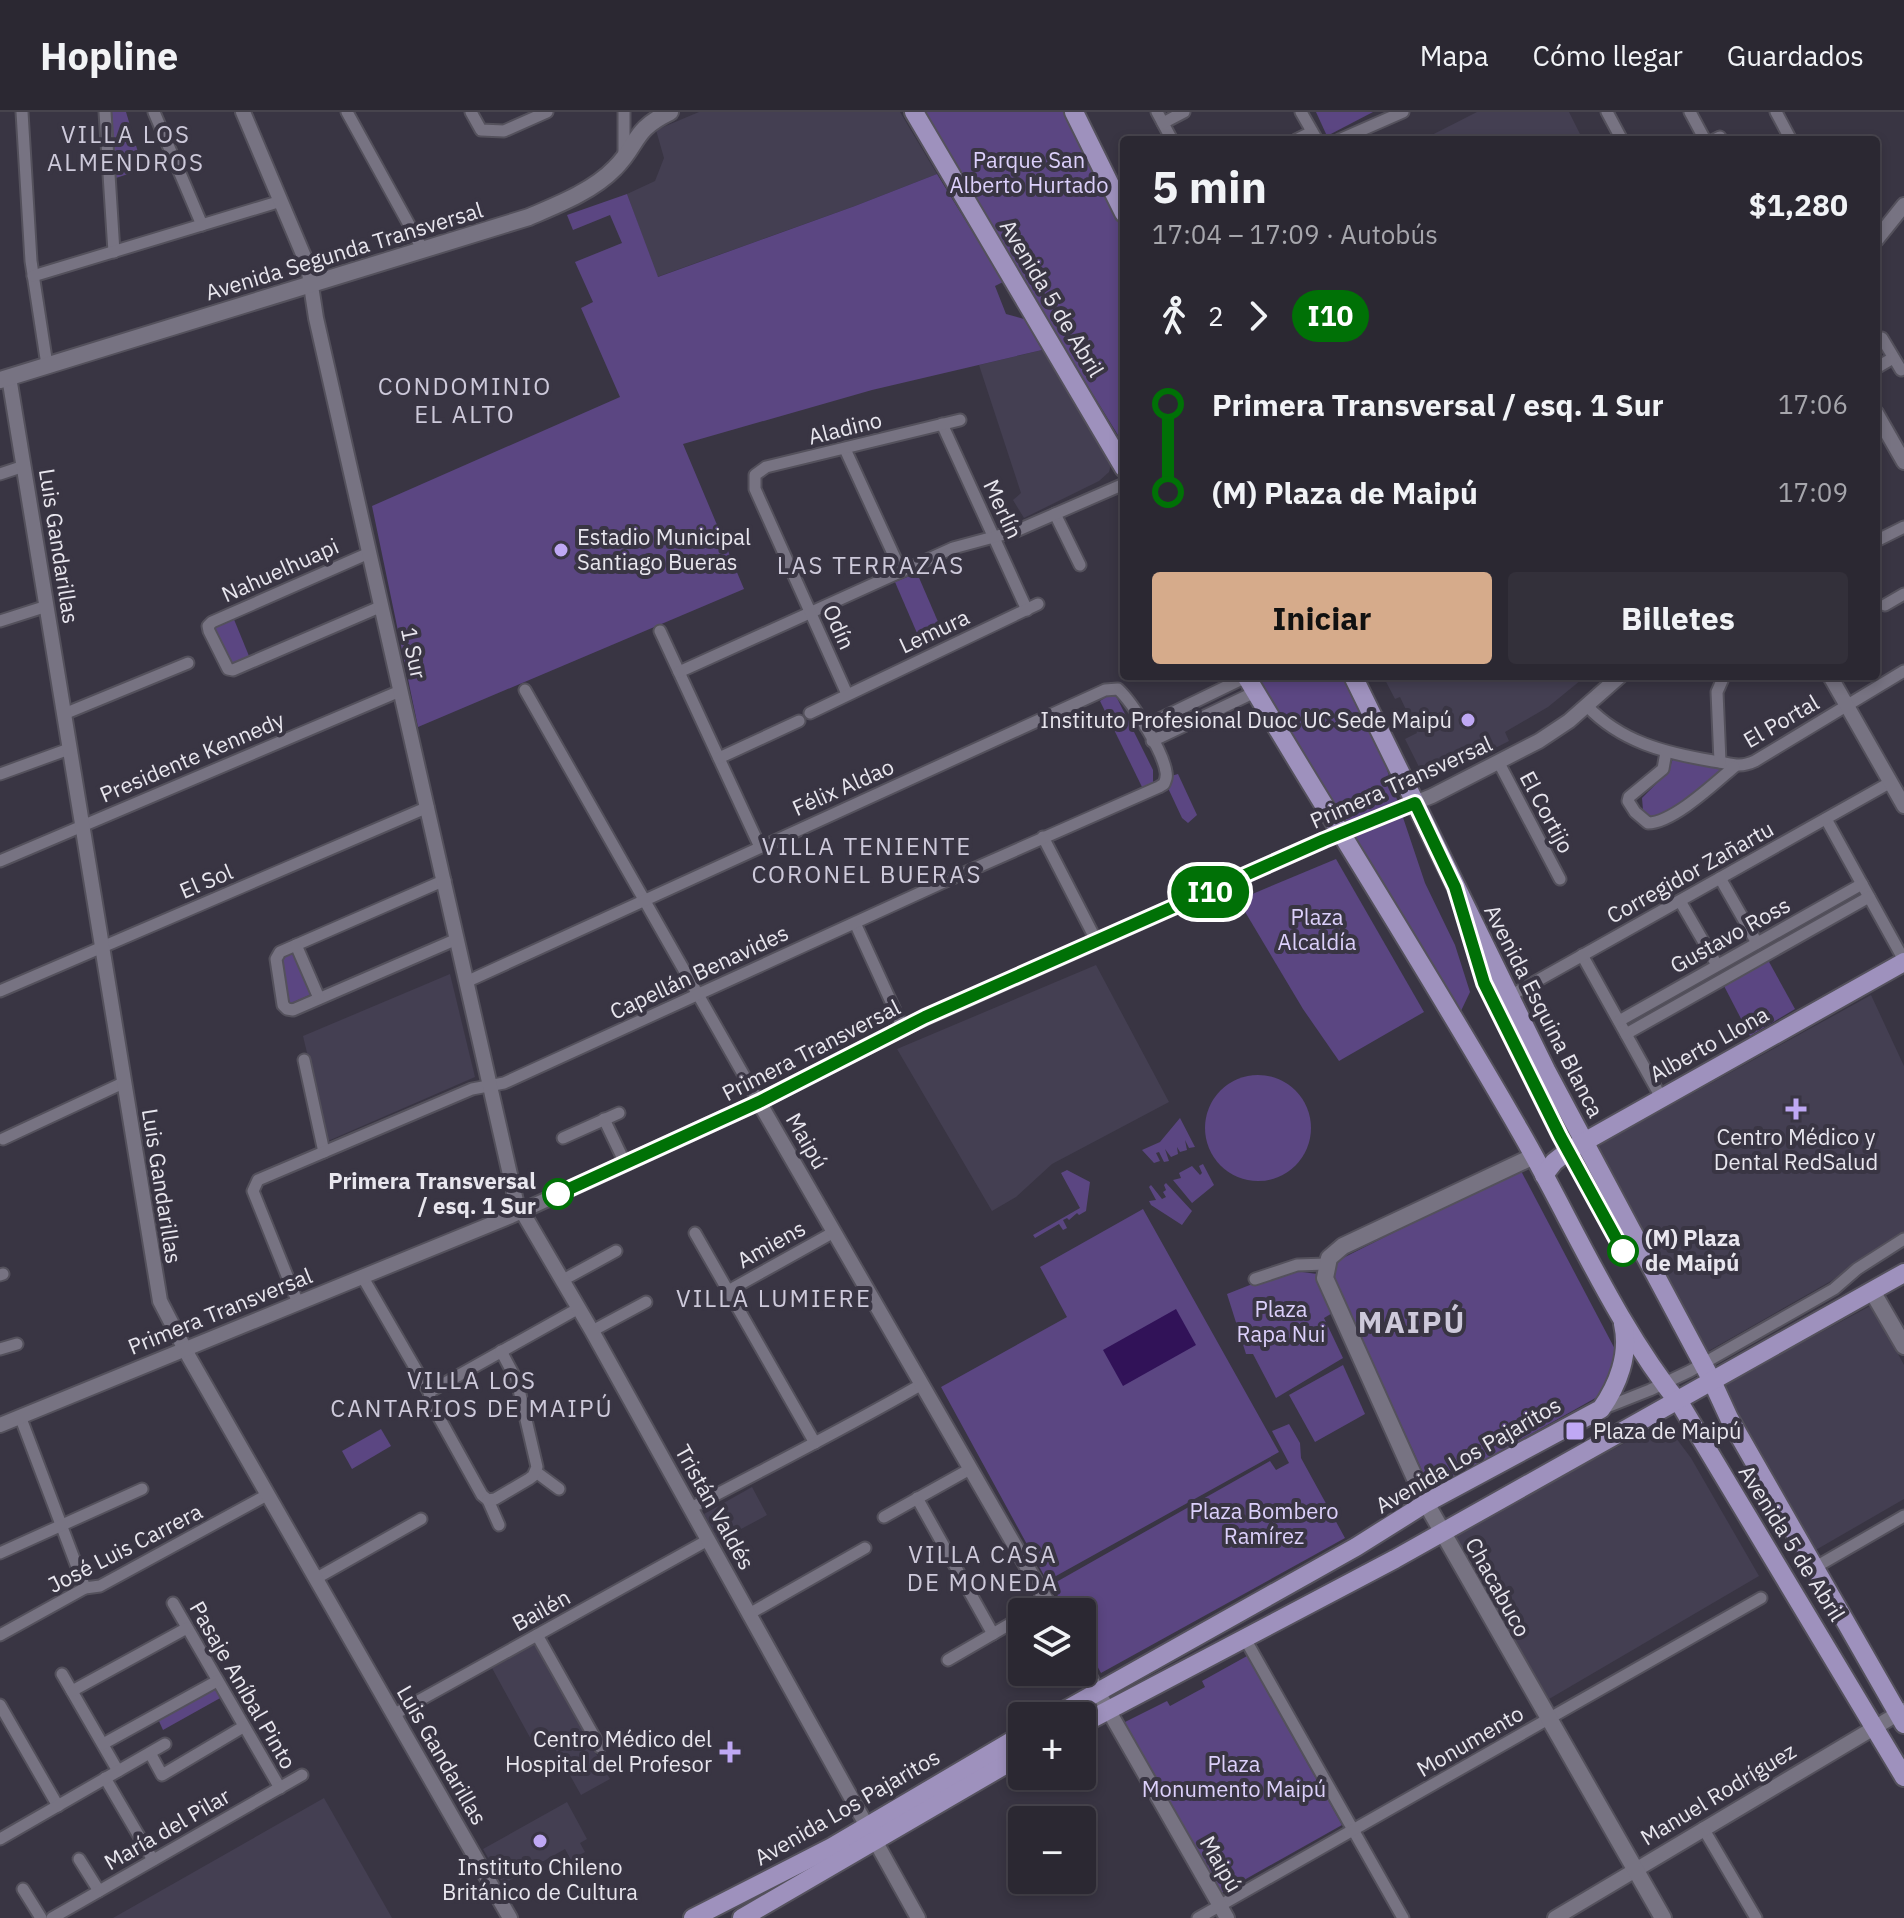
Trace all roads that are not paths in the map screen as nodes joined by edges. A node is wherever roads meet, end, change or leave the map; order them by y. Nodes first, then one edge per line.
1 (22, 112) edge
2 (105, 112) edge
3 (154, 112) edge
4 (243, 112) edge
5 (347, 112) edge
6 (471, 112) edge
7 (547, 112) edge
8 (624, 112) edge
9 (670, 112) edge
10 (914, 112) edge
11 (1074, 112) edge
12 (1184, 112) edge
13 (1301, 112) edge
14 (1403, 112) edge
15 (1607, 112) edge
16 (1690, 112) edge
17 (1777, 112) edge
18 (1160, 117) edge
19 (1170, 136) edge
20 (1315, 136) edge
21 (1348, 136) edge
22 (1620, 136) edge
23 (1703, 136) edge
24 (1789, 136) edge
25 (624, 157) junction
26 (281, 201) junction
27 (1120, 205) edge
28 (1904, 205) edge
29 (202, 225) junction
30 (1880, 235) edge
31 (423, 250) junction
32 (114, 252) junction
33 (33, 276) junction
34 (312, 283) junction
35 (1882, 338) dead end
36 (1893, 358) junction
37 (47, 365) junction
38 (1880, 366) edge
39 (1901, 370) dead end
40 (5, 378) edge
41 (960, 420) dead end
42 (942, 424) junction
43 (1890, 437) edge
44 (845, 449) junction
45 (1120, 461) edge
46 (1904, 462) edge
47 (24, 466) junction
48 (0, 474) edge
49 (1120, 486) edge
50 (755, 489) joint
51 (1055, 514) junction
52 (1904, 527) edge
53 (993, 536) junction
54 (1880, 539) edge
55 (369, 553) junction
56 (1080, 565) dead end
57 (901, 571) junction
58 (1904, 594) edge
59 (1885, 605) dead end
60 (47, 606) junction
61 (382, 606) junction
62 (1033, 607) joint
63 (811, 613) junction
64 (0, 621) edge
65 (660, 631) dead end
66 (188, 663) dead end
67 (1904, 671) edge
68 (679, 672) junction
69 (1355, 680) edge
70 (1616, 680) edge
71 (1722, 680) edge
72 (1832, 680) edge
73 (1249, 682) edge
74 (525, 690) dead end
75 (400, 691) junction
76 (847, 694) junction
77 (1846, 704) junction
78 (1587, 706) junction
79 (810, 713) dead end
80 (64, 714) junction
81 (799, 721) dead end
82 (1145, 726) junction
83 (1152, 741) junction
84 (69, 749) junction
85 (1666, 752) junction
86 (719, 758) junction
87 (1720, 762) junction
88 (1499, 763) junction
89 (1734, 767) junction
90 (0, 774) edge
91 (1891, 782) junction
92 (1415, 803) junction
93 (1904, 806) edge
94 (428, 807) junction
95 (1826, 819) junction
96 (82, 826) junction
97 (1342, 833) junction
98 (1043, 837) junction
99 (760, 847) junction
100 (0, 861) edge
101 (1720, 878) junction
102 (1560, 879) dead end
103 (445, 880) junction
104 (1862, 884) junction
105 (1869, 897) junction
106 (645, 900) junction
107 (1680, 901) junction
108 (855, 923) junction
109 (457, 939) junction
110 (1097, 942) junction
111 (1757, 943) junction
112 (296, 945) junction
113 (101, 947) junction
114 (1582, 955) junction
115 (1904, 961) edge
116 (1717, 965) junction
117 (466, 982) junction
118 (0, 991) edge
119 (699, 994) junction
120 (1510, 996) junction
121 (319, 998) junction
122 (1619, 1021) junction
123 (903, 1028) junction
124 (1626, 1034) junction
125 (304, 1060) dead end
126 (123, 1083) junction
127 (489, 1085) junction
128 (1662, 1099) junction
129 (759, 1102) junction
130 (619, 1113) dead end
131 (604, 1119) junction
132 (563, 1138) dead end
133 (3, 1139) dead end
134 (1584, 1142) junction
135 (324, 1152) junction
136 (1534, 1156) junction
137 (625, 1163) junction
138 (1544, 1175) junction
139 (521, 1212) junction
140 (834, 1232) junction
141 (695, 1233) dead end
142 (1904, 1239) edge
143 (616, 1251) dead end
144 (1326, 1264) junction
145 (1904, 1273) edge
146 (362, 1276) junction
147 (1255, 1279) dead end
148 (563, 1280) junction
149 (728, 1291) junction
150 (1872, 1291) junction
151 (646, 1302) dead end
152 (298, 1303) junction
153 (579, 1308) junction
154 (1622, 1319) junction
155 (592, 1331) junction
156 (17, 1344) dead end
157 (1904, 1346) edge
158 (0, 1349) edge
159 (184, 1349) junction
160 (501, 1351) junction
161 (1702, 1363) junction
162 (1712, 1381) junction
163 (922, 1384) junction
164 (1664, 1384) junction
165 (429, 1392) junction
166 (1677, 1401) junction
167 (1601, 1409) junction
168 (20, 1416) junction
169 (0, 1425) edge
170 (815, 1443) junction
171 (970, 1469) junction
172 (536, 1472) junction
173 (142, 1489) dead end
174 (559, 1489) dead end
175 (267, 1495) junction
176 (917, 1498) junction
177 (488, 1500) junction
178 (1426, 1503) junction
179 (691, 1508) junction
180 (1904, 1516) edge
181 (884, 1517) dead end
182 (421, 1519) dead end
183 (499, 1525) dead end
184 (63, 1526) junction
185 (1442, 1533) junction
186 (708, 1540) junction
187 (865, 1548) dead end
188 (0, 1553) edge
189 (1814, 1568) junction
190 (315, 1579) junction
191 (85, 1588) junction
192 (1044, 1598) edge
193 (1761, 1598) dead end
194 (173, 1603) dead end
195 (749, 1614) junction
196 (1008, 1625) edge
197 (187, 1628) junction
198 (993, 1634) junction
199 (0, 1635) edge
200 (537, 1635) junction
201 (1244, 1637) junction
202 (948, 1660) dead end
203 (62, 1674) dead end
204 (217, 1681) junction
205 (1094, 1686) edge
206 (72, 1691) junction
207 (1097, 1691) junction
208 (1079, 1702) edge
209 (0, 1705) edge
210 (1109, 1712) junction
211 (393, 1715) junction
212 (1902, 1716) edge
213 (1096, 1718) edge
214 (1548, 1719) junction
215 (243, 1727) junction
216 (1875, 1727) junction
217 (103, 1744) junction
218 (165, 1744) dead end
219 (1008, 1744) edge
220 (600, 1747) dead end
221 (150, 1753) junction
222 (1008, 1762) edge
223 (118, 1771) junction
224 (302, 1775) dead end
225 (1904, 1777) edge
226 (105, 1778) junction
227 (280, 1788) junction
228 (58, 1806) junction
229 (1703, 1828) junction
230 (1351, 1831) junction
231 (871, 1834) junction
232 (0, 1839) edge
233 (79, 1859) dead end
234 (153, 1860) junction
235 (1635, 1869) junction
236 (23, 1889) dead end
237 (99, 1891) junction
238 (1223, 1912) edge
239 (41, 1918) edge
240 (52, 1918) edge
241 (510, 1918) edge
242 (693, 1918) edge
243 (742, 1918) edge
244 (918, 1918) edge
245 (1198, 1918) edge
246 (1403, 1918) edge
247 (1555, 1918) edge
248 (1663, 1918) edge
249 (1756, 1918) edge

1 - 33 street
2 - 32 street
3 - 29 street
4 - 26 street, 1 Sur
5 - 31 street
6 - 7 street
8 - 25 street
9 - 25 main road, Avenida Segunda Transversal
10 - 45 main road, Avenida 5 de Abril
11 - 27 main road
12 - 18 street
13 - 20 street
14 - 21 street
15 - 22 street
16 - 23 street
17 - 24 street
18 - 19 street
25 - 31 main road, Avenida Segunda Transversal
26 - 29 street
26 - 34 street, 1 Sur
28 - 30 street
29 - 32 street
31 - 34 main road, Avenida Segunda Transversal
32 - 33 street
33 - 37 street
34 - 37 main road, Avenida Segunda Transversal
34 - 55 street, 1 Sur
35 - 36 street
36 - 38 street
36 - 39 street
37 - 40 main road, Avenida Segunda Transversal
40 - 47 street, Luis Gandarillas
41 - 42 street, Aladino
42 - 44 street, Aladino
42 - 53 street, Merlín
43 - 46 street
44 - 50 street, Aladino
44 - 57 street
47 - 48 street
47 - 60 street, Luis Gandarillas
49 - 51 street
50 - 63 street, Odín
51 - 53 street
51 - 56 street
52 - 54 street
53 - 57 street
53 - 62 street, Merlín
55 - 61 street, 1 Sur
55 - 61 street, Nahuelhuapi
57 - 63 street
58 - 59 street
60 - 64 street
60 - 80 street, Luis Gandarillas
61 - 75 street, 1 Sur
62 - 76 street, Lemura
63 - 68 street
63 - 76 street, Odín
65 - 68 street
66 - 80 street
67 - 77 street, El Portal
68 - 86 street
69 - 92 main road, Avenida Esquina Blanca
70 - 78 street, Primera Transversal
71 - 87 street
72 - 77 street
73 - 82 street
73 - 83 street
73 - 97 main road, Avenida 5 de Abril
74 - 106 street, Maipú
75 - 94 street, 1 Sur
75 - 96 street, Presidente Kennedy
76 - 79 street, Lemura
77 - 89 street, El Portal
77 - 91 street
78 - 85 street, El Portal
78 - 88 street, Primera Transversal
80 - 84 street, Luis Gandarillas
81 - 86 street
82 - 83 street
82 - 99 street, Félix Aldao
83 - 98 street, Capellán Benavides
84 - 90 street
84 - 96 street, Luis Gandarillas
85 - 87 street, El Portal
85 - 89 street
86 - 99 street
87 - 89 street, El Portal
88 - 92 street, Primera Transversal
88 - 102 street, El Cortijo
91 - 93 street
91 - 95 street, Corregidor Zañartu
92 - 97 street, Primera Transversal
92 - 120 main road, Avenida Esquina Blanca
94 - 103 street, 1 Sur
94 - 113 street, El Sol
95 - 101 street, Corregidor Zañartu
95 - 104 street
96 - 100 street, Presidente Kennedy
96 - 113 street, Luis Gandarillas
97 - 110 street, Primera Transversal
97 - 136 main road, Avenida 5 de Abril
98 - 108 street, Capellán Benavides
98 - 110 street
99 - 106 street, Félix Aldao
101 - 107 street, Corregidor Zañartu
101 - 111 street
103 - 109 street, 1 Sur
103 - 112 street
104 - 105 street
104 - 111 street, Gustavo Ross
105 - 115 street
105 - 124 street, Gustavo Ross
106 - 117 street, Félix Aldao
106 - 119 street, Maipú
107 - 114 street, Corregidor Zañartu
107 - 116 street
108 - 119 street, Capellán Benavides
108 - 123 street
109 - 117 street, 1 Sur
109 - 121 street
110 - 123 street, Primera Transversal
111 - 116 street, Gustavo Ross
112 - 121 street
112 - 121 street
113 - 118 street, El Sol
113 - 126 street, Luis Gandarillas
114 - 120 street, Corregidor Zañartu
114 - 122 street
115 - 128 main road, Alberto Llona
116 - 122 street, Gustavo Ross
117 - 127 street, 1 Sur
119 - 127 street, Capellán Benavides
119 - 129 street, Maipú
120 - 134 main road, Avenida Esquina Blanca
122 - 124 street
123 - 129 street, Primera Transversal
124 - 128 street
125 - 135 street
126 - 133 street
126 - 159 street, Luis Gandarillas
127 - 135 street, Capellán Benavides
127 - 139 street, 1 Sur
128 - 134 main road, Alberto Llona
129 - 137 street, Primera Transversal
129 - 140 street, Maipú
130 - 131 street
131 - 132 street
131 - 137 street
134 - 138 main road, Alberto Llona
134 - 161 main road, Avenida Esquina Blanca
135 - 152 street, Capellán Benavides
136 - 138 main road, Avenida 5 de Abril
136 - 144 main road
137 - 139 street, Primera Transversal
138 - 154 main road, Avenida 5 de Abril
139 - 146 street, Primera Transversal
139 - 148 street, Tristán Valdés
140 - 149 street, Amiens
140 - 163 street, Maipú
141 - 149 street
142 - 161 street, Avenida Los Pajaritos
143 - 148 street
144 - 147 street
144 - 178 main road, Chacabuco
145 - 150 main road
146 - 152 street, Primera Transversal
146 - 165 street
148 - 153 street, Tristán Valdés
149 - 170 street
150 - 157 main road
150 - 162 main road
151 - 155 street
152 - 159 street, Primera Transversal
153 - 155 street, Tristán Valdés
153 - 160 street
154 - 164 main road, Avenida 5 de Abril
154 - 167 main road
155 - 179 street, Tristán Valdés
156 - 158 street
159 - 168 street, Primera Transversal
159 - 175 street, Luis Gandarillas
160 - 165 street
160 - 172 street
161 - 162 main road, Avenida 5 de Abril
161 - 164 street, Avenida Los Pajaritos
162 - 166 main road
162 - 189 main road, Avenida 5 de Abril
163 - 170 street
163 - 171 street, Maipú
164 - 166 main road, Avenida 5 de Abril
164 - 167 street, Avenida Los Pajaritos
165 - 177 street
166 - 185 main road
166 - 216 main road, Avenida 5 de Abril
167 - 178 main road, Avenida Los Pajaritos
168 - 169 street, Primera Transversal
168 - 184 street
170 - 179 street
171 - 176 street
171 - 192 street, Maipú
172 - 174 street
172 - 177 street
173 - 184 street
175 - 190 street, Luis Gandarillas
175 - 191 street, José Luis Carrera
176 - 181 street
176 - 198 street
177 - 183 street
178 - 185 main road, Chacabuco
178 - 207 main road, Avenida Los Pajaritos
179 - 186 street, Tristán Valdés
180 - 189 street
182 - 190 street
184 - 188 street
184 - 191 street
185 - 201 main road
185 - 214 main road, Chacabuco
186 - 195 street, Tristán Valdés
186 - 200 street, Bailén
187 - 195 street
189 - 212 main road, Avenida 5 de Abril
190 - 211 street, Luis Gandarillas
191 - 199 street, José Luis Carrera
193 - 214 street, Monumento
194 - 197 street, Pasaje Aníbal Pinto
195 - 231 street, Tristán Valdés
196 - 198 street
197 - 204 street, Pasaje Aníbal Pinto
197 - 206 street
198 - 202 street
200 - 211 street, Bailén
200 - 220 street
201 - 210 main road
201 - 230 street
203 - 206 street
204 - 215 street, Pasaje Aníbal Pinto
204 - 217 street
205 - 207 street, Maipú
206 - 217 street
207 - 208 main road, Avenida Los Pajaritos
207 - 210 street, Maipú
209 - 228 street
210 - 213 main road
210 - 238 street, Maipú
211 - 241 street, Luis Gandarillas
212 - 216 street, Manuel Rodríguez
214 - 230 street, Monumento
214 - 235 main road, Chacabuco
215 - 221 street
215 - 227 street, Pasaje Aníbal Pinto
216 - 225 main road, Avenida 5 de Abril
216 - 229 street, Manuel Rodríguez
217 - 223 street
218 - 221 street
219 - 231 main road, Avenida Los Pajaritos
221 - 223 street
222 - 231 main road, Avenida Los Pajaritos
223 - 226 street
224 - 227 street, María del Pilar
226 - 228 street
226 - 234 street
227 - 234 street, María del Pilar
228 - 232 street
229 - 235 street, Manuel Rodríguez
229 - 249 street
230 - 238 street, Monumento
230 - 246 street
231 - 242 main road, Avenida Los Pajaritos
231 - 243 main road, Avenida Los Pajaritos
231 - 244 street, Tristán Valdés
233 - 237 street
234 - 237 street, María del Pilar
235 - 247 street, Manuel Rodríguez
235 - 248 main road, Chacabuco
236 - 239 street
237 - 240 street, María del Pilar
238 - 245 street, Monumento

